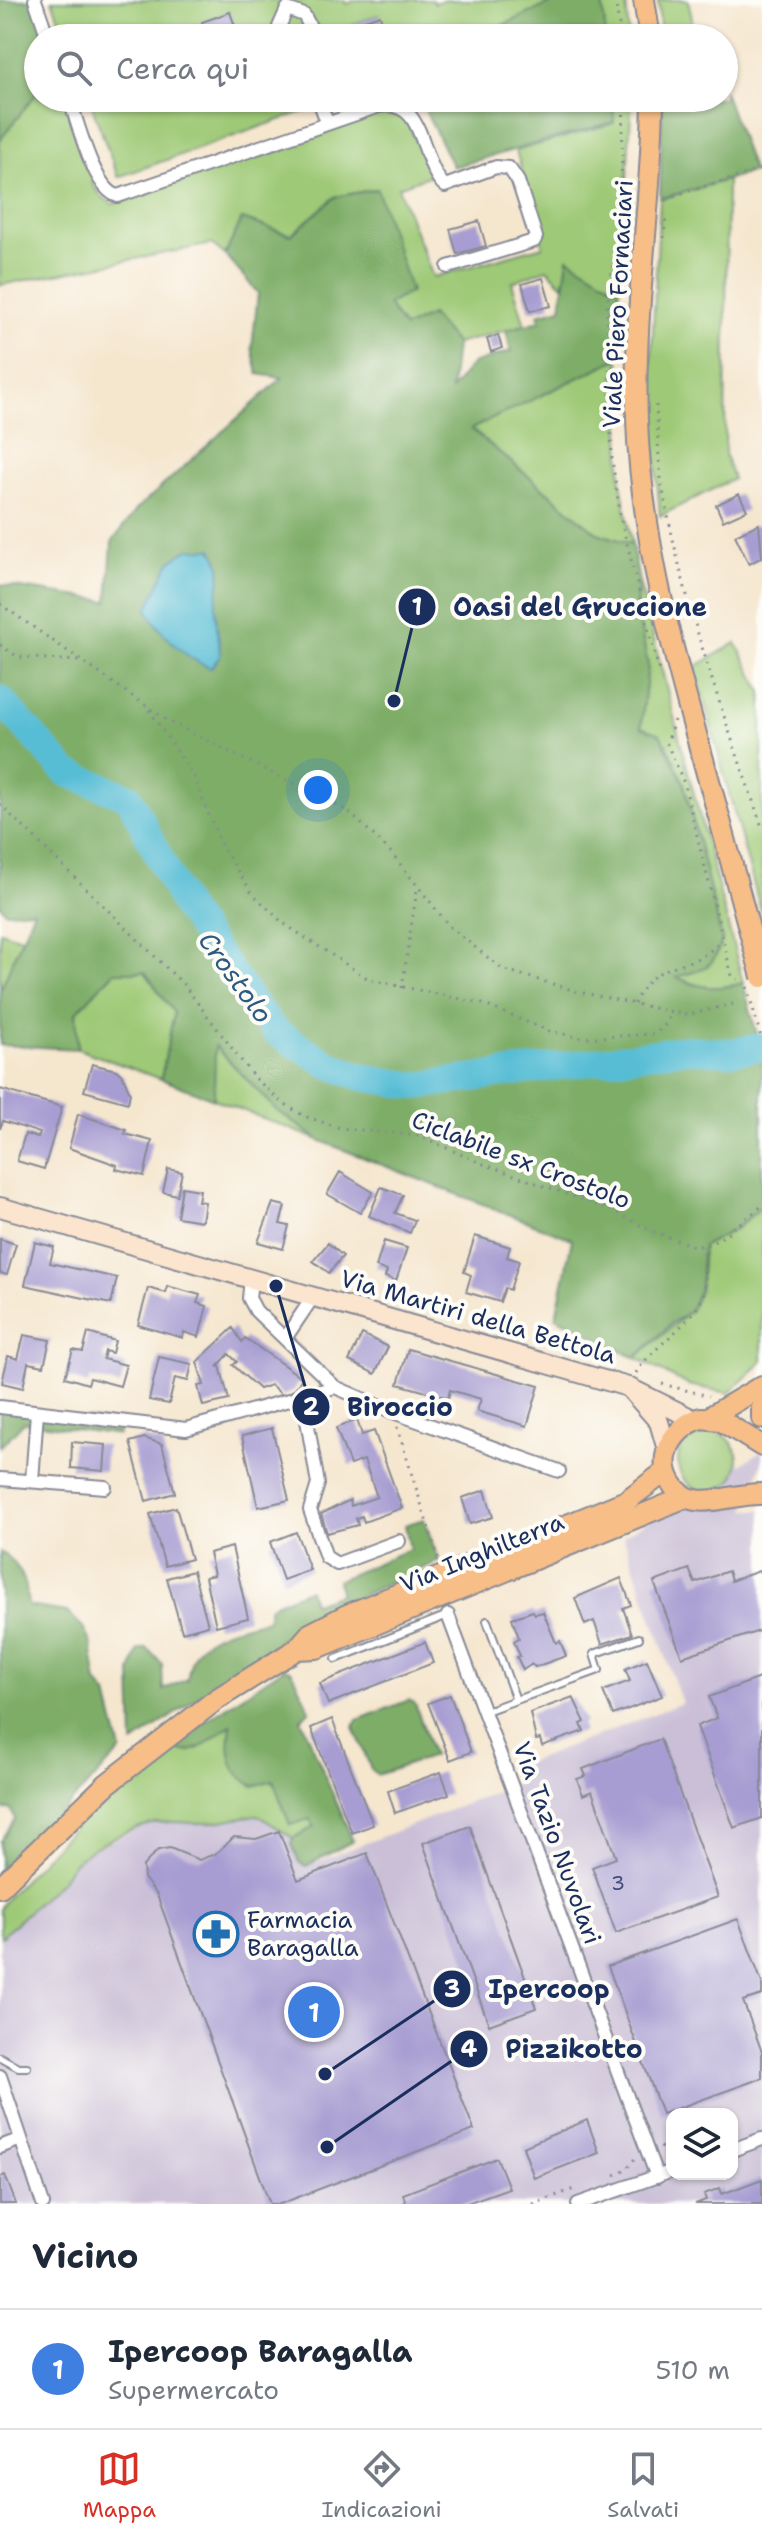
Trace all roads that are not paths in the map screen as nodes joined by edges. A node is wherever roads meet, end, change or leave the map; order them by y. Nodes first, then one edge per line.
1 (35, 0) edge
2 (644, 0) edge
3 (285, 5) edge
4 (43, 24) edge
5 (309, 24) edge
6 (648, 24) edge
7 (74, 112) edge
8 (323, 112) edge
9 (360, 112) edge
10 (405, 112) edge
11 (652, 112) edge
12 (327, 122) junction
13 (448, 267) dead end
14 (762, 977) edge
15 (0, 1207) edge
16 (251, 1279) junction
17 (313, 1297) junction
18 (286, 1337) junction
19 (635, 1379) junction
20 (762, 1386) edge
21 (335, 1387) junction
22 (303, 1397) junction
23 (762, 1402) edge
24 (0, 1407) edge
25 (37, 1412) junction
26 (762, 1418) edge
27 (702, 1419) junction
28 (762, 1446) edge
29 (667, 1450) junction
30 (559, 1471) dead end
31 (666, 1471) junction
32 (0, 1479) edge
33 (32, 1481) junction
34 (105, 1487) dead end
35 (762, 1494) edge
36 (686, 1497) junction
37 (399, 1541) dead end
38 (448, 1615) joint
39 (487, 1621) dead end
40 (639, 1638) dead end
41 (297, 1649) junction
42 (336, 1659) dead end
43 (516, 1700) junction
44 (486, 1711) junction
45 (7, 1882) edge
46 (0, 1898) edge
47 (0, 2057) edge
48 (27, 2067) dead end
49 (0, 2076) edge
50 (21, 2139) junction
51 (762, 2139) edge
52 (0, 2147) edge
53 (738, 2148) edge
54 (666, 2173) edge
55 (657, 2177) junction
56 (43, 2204) edge
57 (578, 2204) edge

1 - 4 street
2 - 6 main road
3 - 5 street
7 - 12 street
8 - 12 street
9 - 12 street
10 - 13 street
11 - 14 main road, Viale Piero Fornaciari, bridge
15 - 16 main road, Via Martiri della Bettola
16 - 17 main road, Via Martiri della Bettola
16 - 18 street
17 - 18 street, Via Martiri della Bettola
17 - 19 main road, Via Martiri della Bettola
18 - 21 street
19 - 27 main road, Via Martiri della Bettola
19 - 29 main road, Via Martiri della Bettola
20 - 27 main road
21 - 22 street
21 - 30 street
22 - 25 street
22 - 37 street
23 - 26 main road
24 - 25 street
25 - 33 street
27 - 28 main road, Via Martiri della Bettola
27 - 29 main road
29 - 31 main road, Via Martiri della Bettola
31 - 36 main road
31 - 41 main road, Via Inghilterra
32 - 33 street
33 - 34 street
35 - 36 main road
36 - 41 main road, Via Inghilterra
38 - 42 lane
38 - 44 street, Via Tazio Nuvolari
39 - 43 lane
40 - 43 lane
41 - 45 main road, Via Inghilterra
43 - 44 lane
44 - 55 street, Via Tazio Nuvolari
45 - 46 main road, Via Inghilterra
47 - 48 lane
49 - 50 street
50 - 52 street
50 - 56 street
51 - 53 street
54 - 55 street
55 - 57 street

